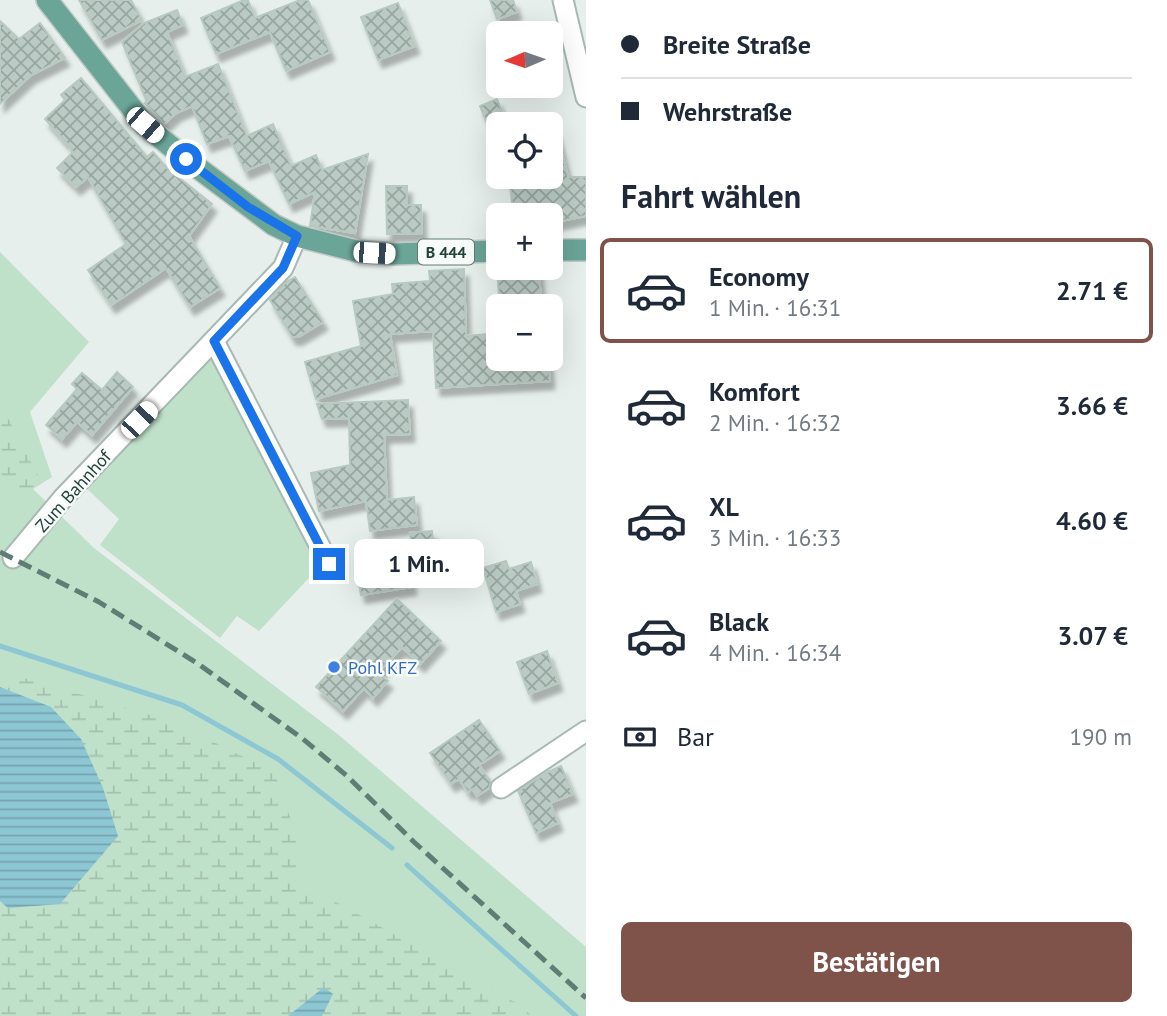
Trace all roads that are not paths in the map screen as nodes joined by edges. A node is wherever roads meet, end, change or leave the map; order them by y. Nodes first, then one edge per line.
1 (47, 0) edge
2 (563, 0) edge
3 (586, 97) edge
4 (297, 236) junction
5 (563, 250) edge
6 (586, 250) edge
7 (486, 251) edge
8 (214, 341) junction
9 (13, 558) dead end
10 (329, 564) dead end
11 (585, 734) edge
12 (501, 788) dead end

1 - 4 main road, B 444
2 - 3 street
4 - 7 main road, B 444
4 - 8 street, Zum Bahnhof
5 - 6 main road
8 - 9 street, Zum Bahnhof
8 - 10 street
11 - 12 street

